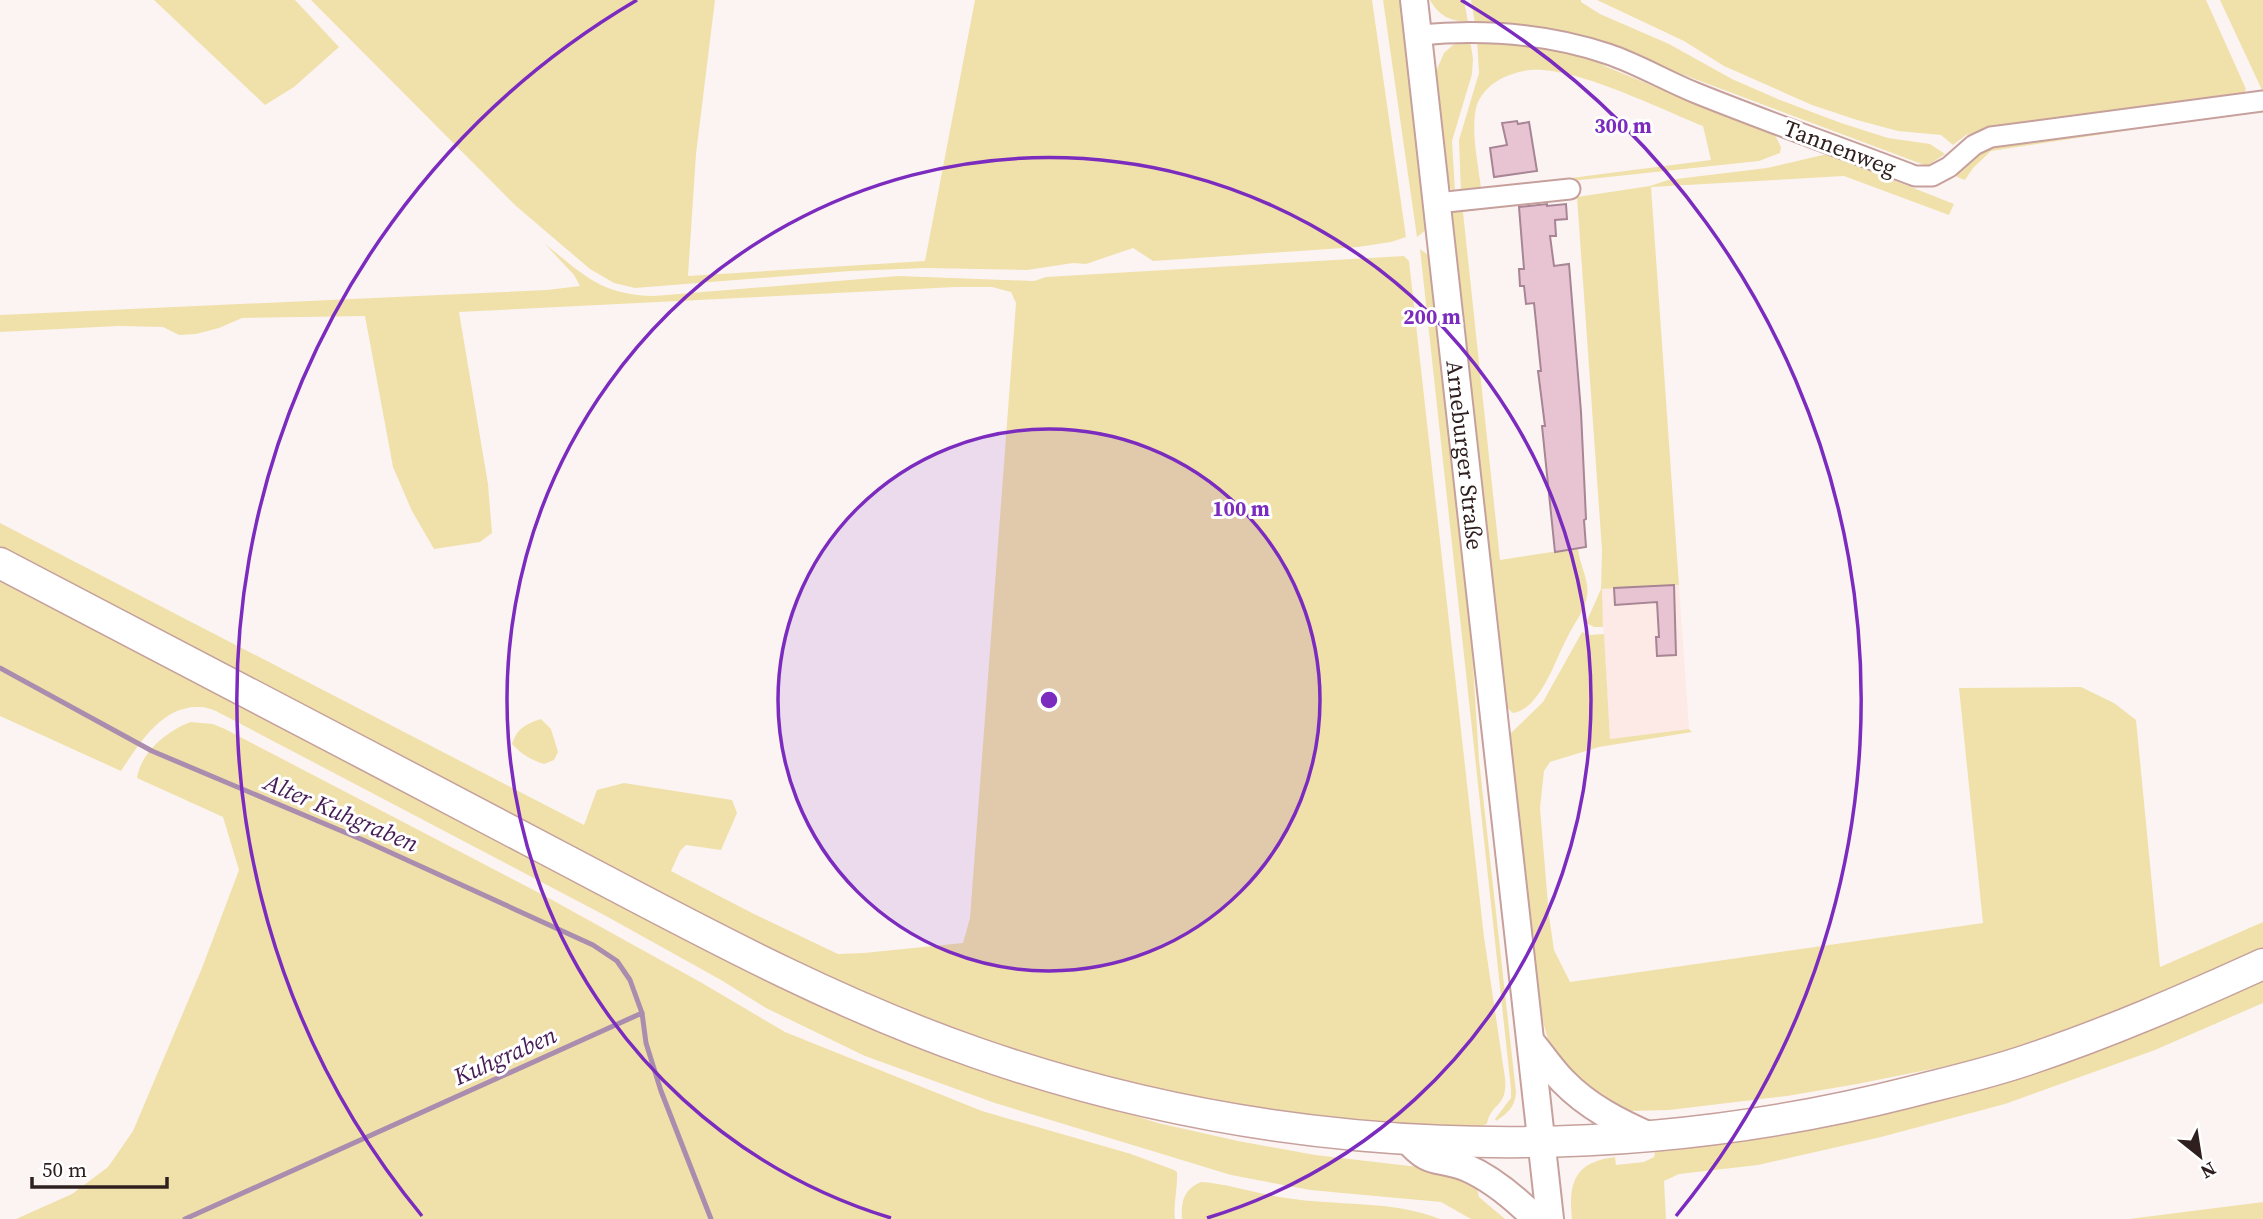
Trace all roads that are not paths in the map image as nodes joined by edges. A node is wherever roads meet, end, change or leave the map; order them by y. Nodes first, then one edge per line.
1 (1414, 0) edge
2 (1419, 35) junction
3 (2263, 101) edge
4 (1570, 188) dead end
5 (1437, 203) junction
6 (0, 563) edge
7 (2263, 964) edge
8 (1532, 1043) junction
9 (1652, 1137) junction
10 (1407, 1139) junction
11 (1543, 1142) junction
12 (1536, 1219) edge
13 (1550, 1219) edge

1 - 2 main road, Arneburger Straße
2 - 3 street, Tannenweg
2 - 5 main road, Arneburger Straße
4 - 5 street
5 - 8 main road, Arneburger Straße
6 - 10 main road
7 - 9 main road
8 - 9 main road
8 - 11 main road, Arneburger Straße
9 - 11 main road
10 - 11 main road
10 - 12 main road
11 - 13 main road, Arneburger Straße

